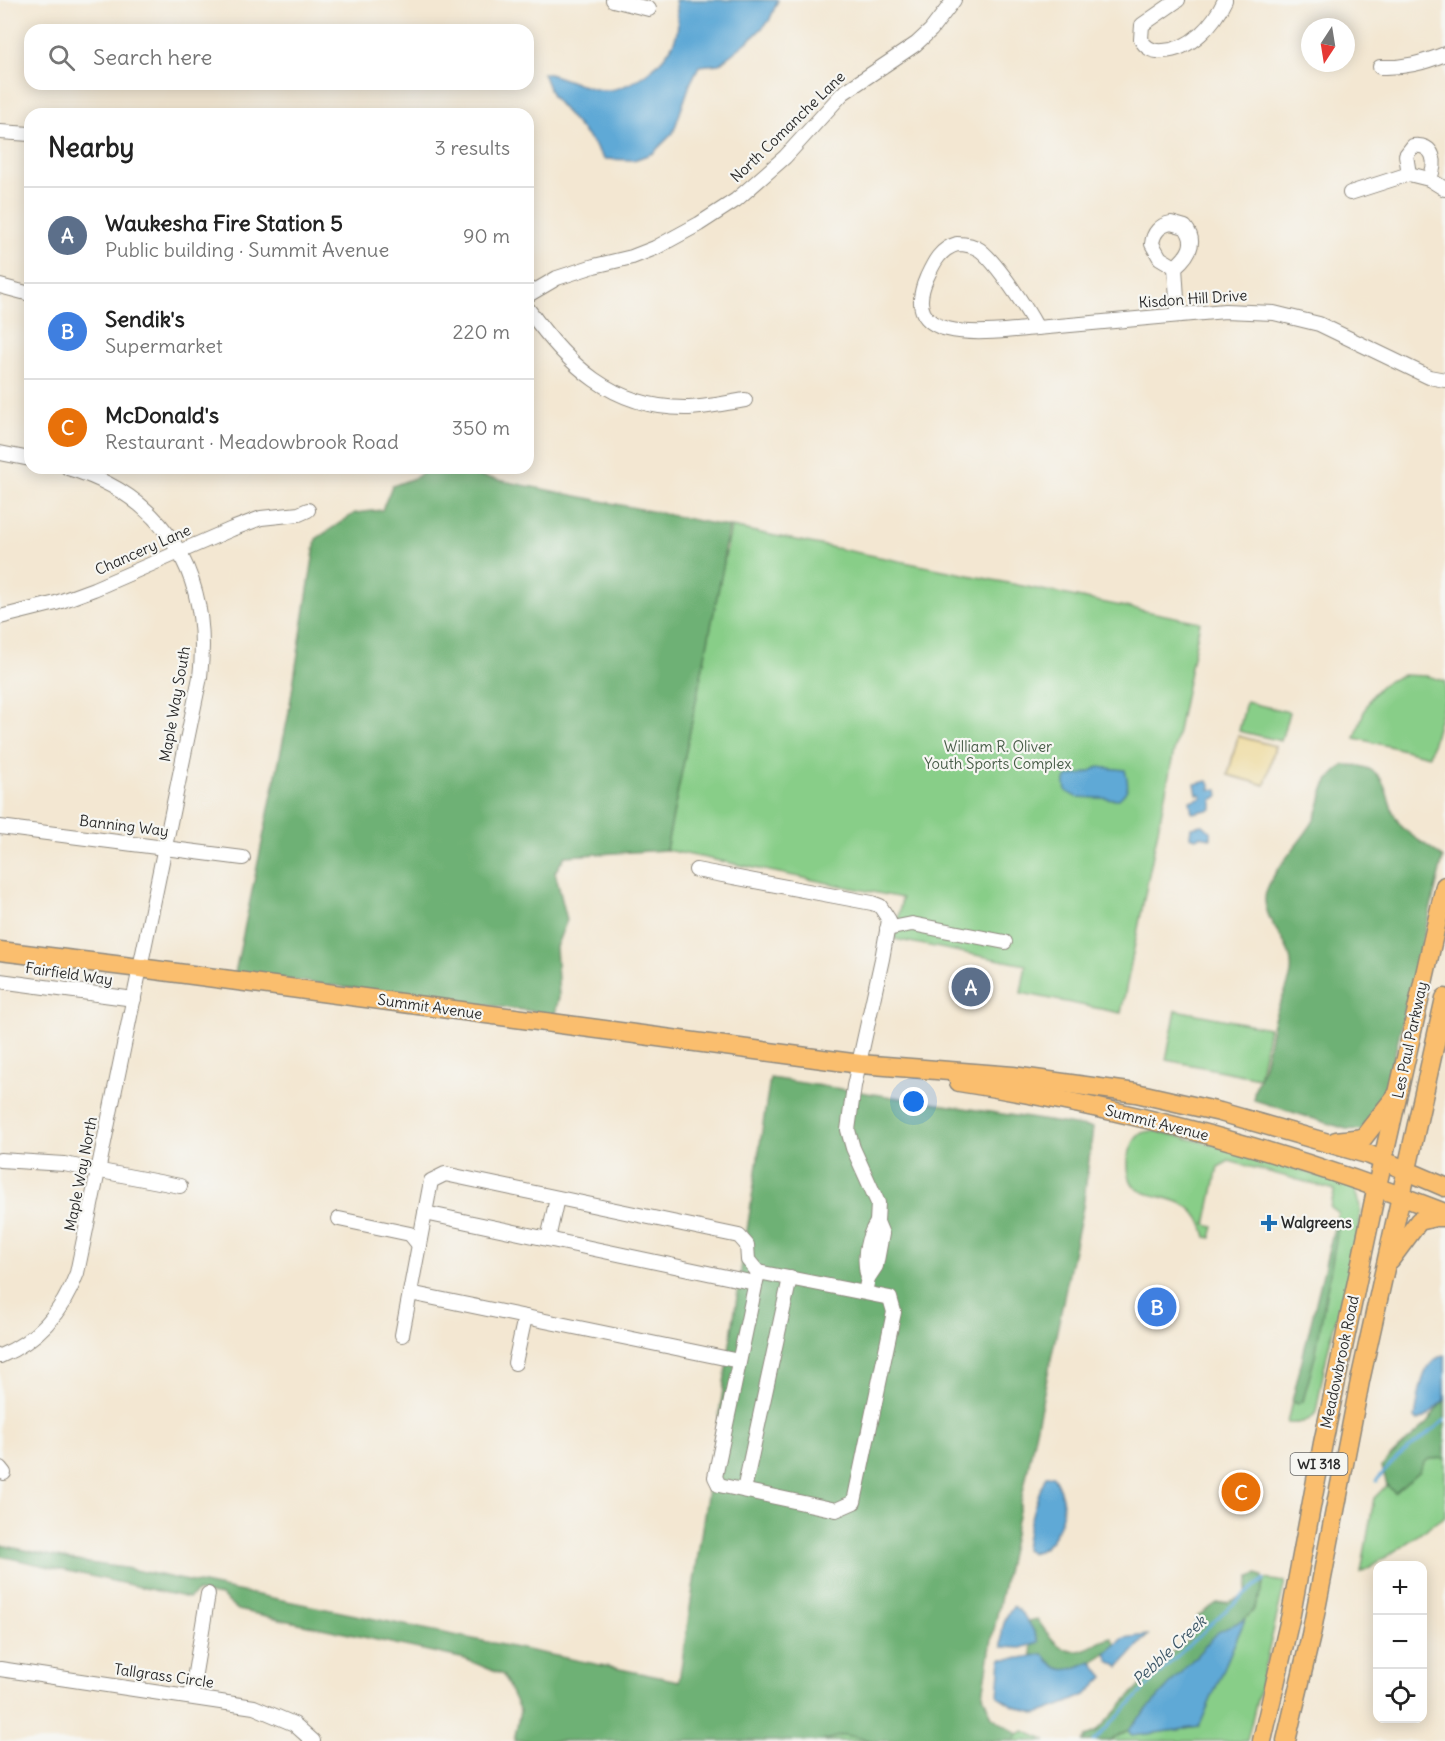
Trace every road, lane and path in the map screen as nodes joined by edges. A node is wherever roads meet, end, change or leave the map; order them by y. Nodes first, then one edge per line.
1 (613, 0) edge
2 (954, 0) edge
3 (1178, 0) edge
4 (1225, 0) edge
5 (649, 9) dead end
6 (1445, 54) edge
7 (1380, 67) dead end
8 (0, 132) edge
9 (24, 134) edge
10 (1408, 174) junction
11 (1429, 179) junction
12 (1445, 189) edge
13 (1350, 193) dead end
14 (1175, 267) dead end
15 (0, 285) edge
16 (24, 292) edge
17 (534, 292) edge
18 (1178, 315) junction
19 (534, 317) edge
20 (1037, 328) junction
21 (1445, 380) edge
22 (745, 400) dead end
23 (0, 453) edge
24 (24, 458) edge
25 (85, 474) edge
26 (304, 512) dead end
27 (179, 552) junction
28 (0, 617) edge
29 (0, 827) edge
30 (164, 848) junction
31 (243, 858) dead end
32 (696, 870) dead end
33 (1445, 886) edge
34 (887, 928) junction
35 (1005, 942) dead end
36 (0, 951) edge
37 (140, 968) junction
38 (0, 981) edge
39 (1445, 998) edge
40 (134, 999) junction
41 (860, 1064) junction
42 (1399, 1092) junction
43 (1319, 1140) junction
44 (1383, 1159) junction
45 (0, 1161) edge
46 (98, 1169) junction
47 (1408, 1170) junction
48 (180, 1185) dead end
49 (1377, 1186) junction
50 (1445, 1187) edge
51 (1402, 1196) junction
52 (557, 1198) junction
53 (425, 1213) junction
54 (1445, 1213) edge
55 (1445, 1217) edge
56 (339, 1219) dead end
57 (548, 1239) junction
58 (419, 1245) junction
59 (1387, 1264) junction
60 (757, 1277) junction
61 (790, 1278) junction
62 (410, 1293) junction
63 (865, 1293) junction
64 (525, 1317) junction
65 (402, 1335) dead end
66 (0, 1356) edge
67 (739, 1361) junction
68 (515, 1363) dead end
69 (744, 1490) junction
70 (208, 1594) dead end
71 (0, 1669) edge
72 (191, 1697) junction
73 (313, 1741) edge
74 (1262, 1741) edge
75 (1286, 1741) edge

1 - 5 street
2 - 17 street, North Comanche Lane
3 - 4 street
6 - 7 street
8 - 9 street
10 - 11 street
10 - 11 street
10 - 13 street
11 - 12 street
14 - 18 street
15 - 16 street
18 - 20 street, Kisdon Hill Drive
18 - 21 street, Kisdon Hill Drive
19 - 22 street
20 - 20 street, Kisdon Hill Drive
23 - 24 street
25 - 27 street, Maple Way South
26 - 27 street, Chancery Lane
27 - 28 street, Chancery Lane
27 - 30 street, Maple Way South
29 - 30 street, Banning Way
30 - 31 street, Banning Way
30 - 37 street, Maple Way South
32 - 34 street
33 - 42 main road, Les Paul Parkway
34 - 35 street
34 - 41 street
36 - 37 main road, Summit Avenue
37 - 40 street, Maple Way North
37 - 41 main road, Summit Avenue
38 - 40 street, Fairfield Way
39 - 47 main road, Les Paul Parkway
40 - 46 street, Maple Way North
41 - 43 main road, Summit Avenue
41 - 49 main road, Summit Avenue
41 - 63 street
42 - 43 main road
42 - 44 main road, Les Paul Parkway
43 - 44 main road, Summit Avenue
44 - 47 main road, Summit Avenue
44 - 49 main road, Meadowbrook Road
45 - 46 street
46 - 48 street
46 - 66 street, Maple Way North
47 - 50 main road, Summit Avenue
47 - 51 main road, Meadowbrook Road / WI 318
49 - 51 main road, Summit Avenue
49 - 74 main road, Meadowbrook Road / WI 318
51 - 54 main road, Summit Avenue
51 - 59 main road, Meadowbrook Road / WI 318
52 - 53 street
52 - 57 street
52 - 60 street
53 - 57 street
53 - 58 street
55 - 59 main road
56 - 58 street
57 - 60 street
58 - 62 street
59 - 75 main road, Meadowbrook Road / WI 318
60 - 61 street
60 - 67 street
61 - 63 street
61 - 69 street
62 - 64 street
62 - 65 street
63 - 69 street
64 - 67 street
64 - 68 street
67 - 69 street
70 - 72 street
71 - 72 street, Tallgrass Circle
72 - 73 street, Tallgrass Circle

